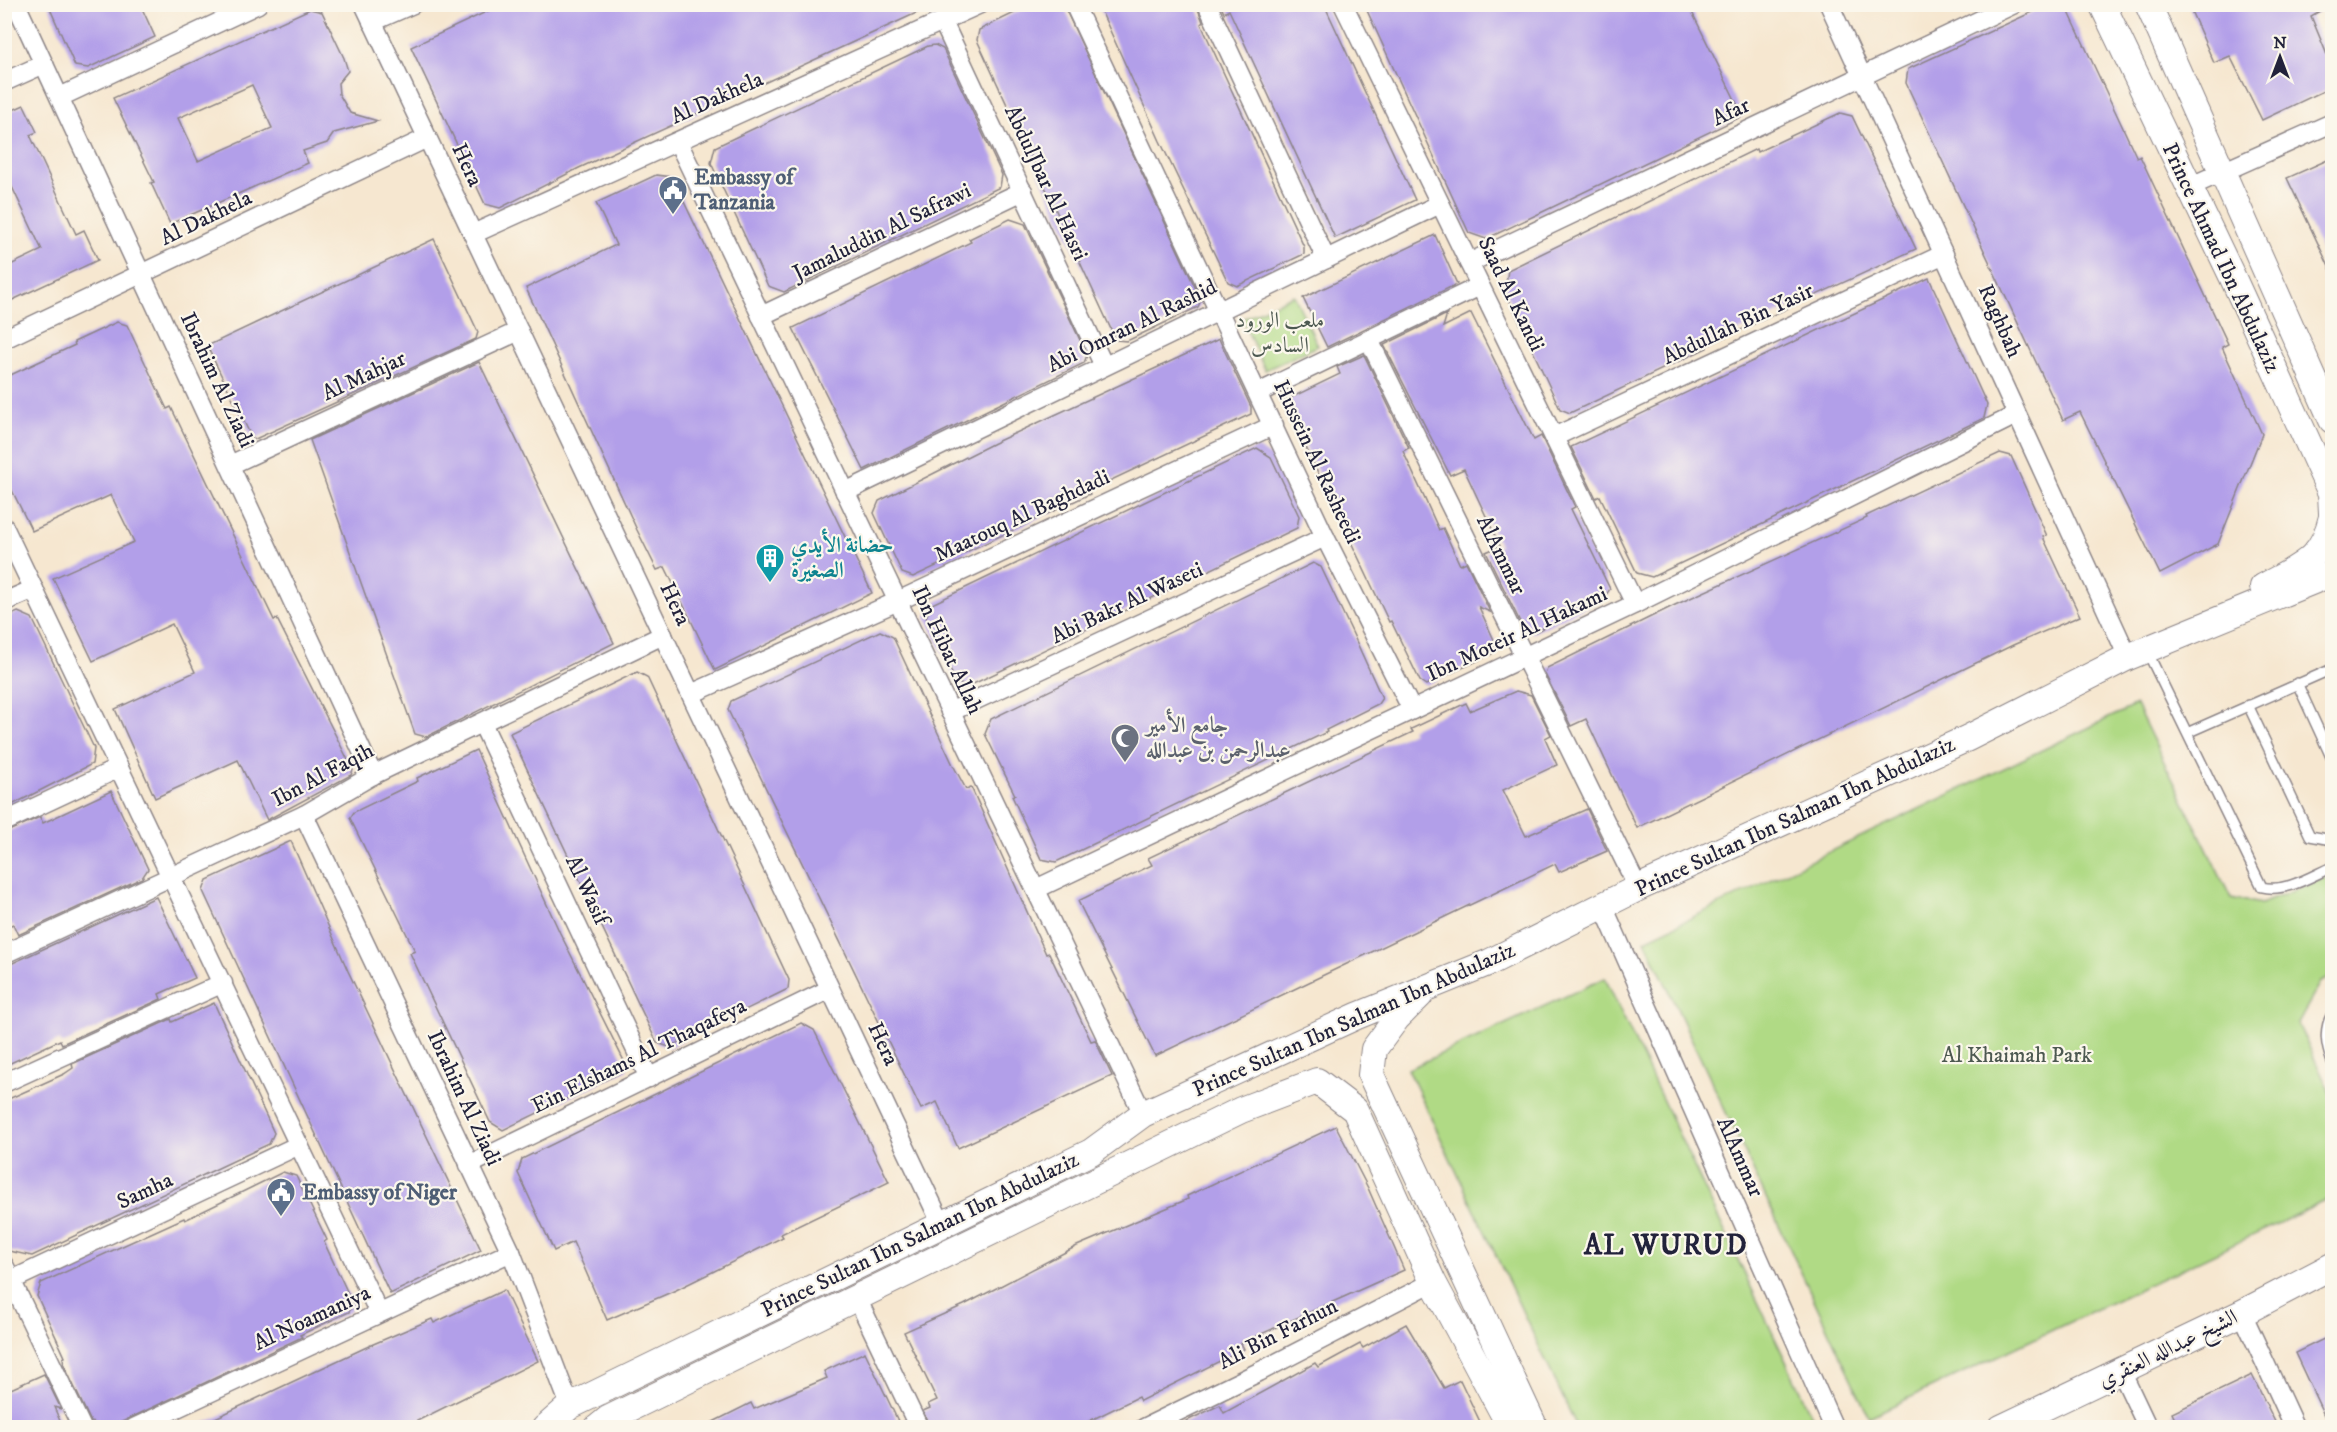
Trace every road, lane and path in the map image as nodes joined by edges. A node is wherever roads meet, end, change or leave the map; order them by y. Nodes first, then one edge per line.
1 (16, 4) edge
2 (258, 4) edge
3 (364, 4) edge
4 (413, 4) edge
5 (980, 4) edge
6 (1074, 4) edge
7 (1207, 4) edge
8 (1343, 4) edge
9 (1829, 4) edge
10 (2014, 4) edge
11 (2102, 4) edge
12 (2148, 4) edge
13 (372, 22) junction
14 (943, 22) junction
15 (44, 64) junction
16 (1862, 77) junction
17 (4, 82) edge
18 (60, 97) junction
19 (2332, 123) edge
20 (427, 138) junction
21 (678, 142) junction
22 (2222, 173) junction
23 (2189, 188) junction
24 (1023, 191) junction
25 (1440, 204) junction
26 (473, 234) junction
27 (1944, 254) junction
28 (1326, 259) junction
29 (1469, 263) junction
30 (142, 275) junction
31 (1480, 286) junction
32 (1219, 310) junction
33 (761, 316) junction
34 (519, 331) junction
35 (4, 339) edge
36 (1369, 340) junction
37 (1104, 366) junction
38 (1258, 393) junction
39 (2016, 415) junction
40 (2332, 420) edge
41 (1274, 424) junction
42 (1554, 437) junction
43 (230, 465) junction
44 (845, 492) junction
45 (2332, 515) edge
46 (4, 527) edge
47 (1325, 537) junction
48 (2332, 576) edge
49 (34, 589) junction
50 (898, 601) junction
51 (4, 602) edge
52 (1635, 604) junction
53 (663, 635) junction
54 (2177, 637) junction
55 (2137, 653) junction
56 (1523, 656) junction
57 (2332, 669) edge
58 (2297, 683) junction
59 (691, 694) junction
60 (2248, 705) junction
61 (1412, 710) junction
62 (950, 712) junction
63 (482, 723) junction
64 (2189, 732) junction
65 (2332, 759) edge
66 (119, 768) junction
67 (373, 776) junction
68 (304, 814) junction
69 (4, 822) edge
70 (2332, 840) edge
71 (2332, 867) edge
72 (171, 876) junction
73 (1638, 888) junction
74 (1035, 889) junction
75 (1603, 906) junction
76 (4, 954) edge
77 (223, 983) junction
78 (1432, 984) junction
79 (830, 989) junction
80 (2332, 1014) edge
81 (2332, 1062) edge
82 (649, 1078) junction
83 (4, 1083) edge
84 (1143, 1114) junction
85 (299, 1145) junction
86 (1091, 1152) junction
87 (469, 1165) junction
88 (1046, 1174) junction
89 (1110, 1174) junction
90 (1060, 1198) junction
91 (942, 1225) junction
92 (511, 1252) junction
93 (2332, 1266) edge
94 (8, 1272) edge
95 (1433, 1282) junction
96 (857, 1298) junction
97 (379, 1313) junction
98 (2242, 1313) junction
99 (2121, 1371) junction
100 (570, 1406) junction
101 (82, 1428) edge
102 (134, 1428) edge
103 (545, 1428) edge
104 (597, 1428) edge
105 (919, 1428) edge
106 (1144, 1428) edge
107 (1511, 1428) edge
108 (1535, 1428) edge
109 (1834, 1428) edge
110 (2001, 1428) edge
111 (2148, 1428) edge
112 (2295, 1428) edge

1 - 15 street, Ibrahim Al Ziadi
2 - 18 street
3 - 13 street, Hera
4 - 13 street
5 - 14 street, Al Dakhela
6 - 32 street, Hussein Al Rasheedi
7 - 28 street
8 - 25 street, Saad Al Kandi
9 - 16 street, Raghbah
10 - 16 street, Afar
11 - 23 street, Prince Ahmad Ibn Abdulaziz
12 - 22 street, Prince Ahmad Ibn Abdulaziz
13 - 20 street, Hera
14 - 21 street, Al Dakhela
14 - 24 street, AbdulJbar Al Hasri
15 - 17 street
15 - 18 street, Ibrahim Al Ziadi
16 - 27 street, Raghbah
16 - 29 street, Afar
18 - 30 street, Ibrahim Al Ziadi
19 - 22 street
20 - 26 street, Hera
20 - 30 street, Al Dakhela
21 - 26 street, Al Dakhela
21 - 33 street, Ibn Hibat Allah
22 - 23 street
22 - 40 street, Prince Ahmad Ibn Abdulaziz
23 - 45 street, Prince Ahmad Ibn Abdulaziz
24 - 33 street, Jamaluddin Al Safrawi
24 - 37 street, AbdulJbar Al Hasri
25 - 28 street, Abi Omran Al Rashid
25 - 29 street, Saad Al Kandi
26 - 34 street, Hera
27 - 39 street, Raghbah
27 - 42 street, Abdullah Bin Yasir
28 - 32 street, Abi Omran Al Rashid
29 - 31 street, Saad Al Kandi
30 - 35 street, Al Dakhela
30 - 43 street, Ibrahim Al Ziadi
31 - 36 street
31 - 42 street, Saad Al Kandi
32 - 37 street, Abi Omran Al Rashid
32 - 38 street, Hussein Al Rasheedi
33 - 44 street, Ibn Hibat Allah
34 - 43 street, Al Mahjar
34 - 53 street, Hera
36 - 38 street
36 - 56 street, AlAmmar
37 - 44 street, Abi Omran Al Rashid
38 - 41 street, Hussein Al Rasheedi
39 - 52 street, Ibn Moteir Al Hakami
39 - 55 street, Raghbah
41 - 47 street, Hussein Al Rasheedi
41 - 50 street, Maatouq Al Baghdadi
42 - 52 street, Saad Al Kandi
43 - 67 street, Ibrahim Al Ziadi
44 - 50 street, Ibn Hibat Allah
45 - 54 street, Prince Ahmad Ibn Abdulaziz
46 - 49 street
47 - 61 street, Hussein Al Rasheedi
47 - 62 street, Abi Bakr Al Waseti
48 - 54 street
49 - 51 street
49 - 66 street
50 - 59 street, Maatouq Al Baghdadi
50 - 62 street, Ibn Hibat Allah
52 - 56 street, Ibn Moteir Al Hakami
53 - 59 street, Hera
53 - 63 street, Ibn Al Faqih
54 - 55 street, Prince Sultan Ibn Salman Ibn Abdulaziz
55 - 64 lane
55 - 73 street, Prince Sultan Ibn Salman Ibn Abdulaziz
56 - 61 street, Ibn Moteir Al Hakami
56 - 73 street, AlAmmar
57 - 58 lane
58 - 60 lane
58 - 65 lane
59 - 79 street, Hera
60 - 64 lane
60 - 70 lane
61 - 74 street, Ibn Moteir Al Hakami
62 - 74 street, Ibn Hibat Allah
63 - 67 street, Ibn Al Faqih
63 - 82 street, Al Wasif
64 - 71 lane
66 - 69 street
66 - 72 street
67 - 68 street, Ibn Al Faqih
68 - 72 street, Ibn Al Faqih
68 - 87 street, Ibrahim Al Ziadi
72 - 76 street, Ibn Al Faqih
72 - 77 street
73 - 75 street, Prince Sultan Ibn Salman Ibn Abdulaziz
74 - 84 street, Ibn Hibat Allah
75 - 78 street, Prince Sultan Ibn Salman Ibn Abdulaziz
75 - 109 street, AlAmmar
77 - 83 street
77 - 85 street
78 - 84 street, Prince Sultan Ibn Salman Ibn Abdulaziz
78 - 108 street
79 - 82 street, Ein Elshams Al Thaqafeya
79 - 91 street, Hera
80 - 81 lane
82 - 87 street, Ein Elshams Al Thaqafeya
84 - 86 street, Prince Sultan Ibn Salman Ibn Abdulaziz
85 - 94 street, Samha
85 - 97 street
86 - 88 street, Prince Sultan Ibn Salman Ibn Abdulaziz
86 - 89 street
87 - 92 street, Ibrahim Al Ziadi
88 - 90 street
88 - 91 street, Prince Sultan Ibn Salman Ibn Abdulaziz
89 - 90 street, Prince Sultan Ibn Salman Ibn Abdulaziz
89 - 95 street, Prince Sultan Ibn Salman Ibn Abdulaziz
90 - 96 street, Prince Sultan Ibn Salman Ibn Abdulaziz
91 - 100 street, Prince Sultan Ibn Salman Ibn Abdulaziz
92 - 97 street, Al Noamaniya
92 - 100 street, Ibrahim Al Ziadi
93 - 98 street, الشيخ عبدالله العنقري
94 - 101 street
95 - 106 street, Ali Bin Farhun
95 - 107 street
96 - 104 street, Prince Sultan Ibn Salman Ibn Abdulaziz
96 - 105 street
97 - 102 street, Al Noamaniya
98 - 99 street, الشيخ عبدالله العنقري
98 - 112 street
99 - 110 street, الشيخ عبدالله العنقري
99 - 111 street
100 - 103 street, Prince Sultan Ibn Salman Ibn Abdulaziz

